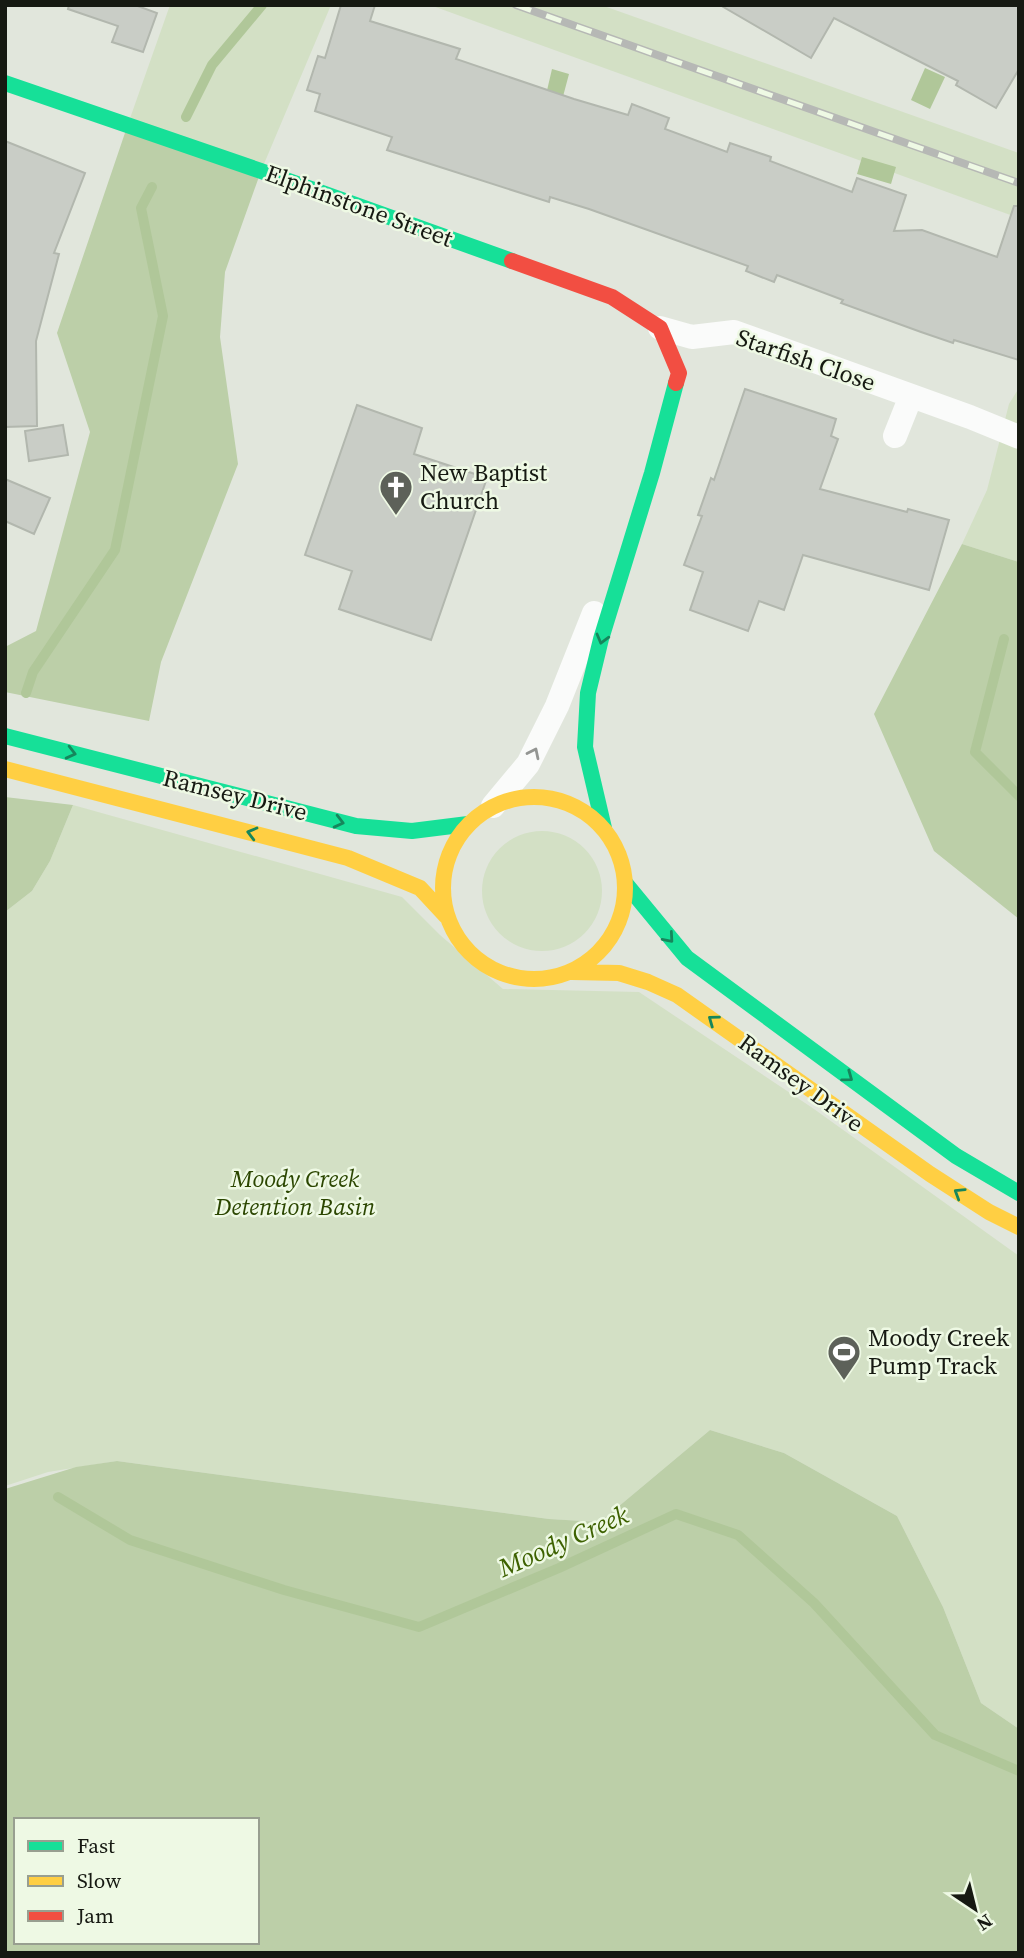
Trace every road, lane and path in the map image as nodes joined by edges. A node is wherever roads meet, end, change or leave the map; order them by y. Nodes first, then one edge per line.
1 (5, 83) edge
2 (660, 328) junction
3 (712, 334) junction
4 (679, 373) junction
5 (911, 396) junction
6 (895, 436) dead end
7 (1019, 437) edge
8 (642, 503) junction
9 (5, 736) edge
10 (5, 769) edge
11 (493, 806) junction
12 (468, 824) junction
13 (604, 828) junction
14 (626, 884) junction
15 (446, 916) junction
16 (572, 972) junction
17 (1019, 1193) edge
18 (1019, 1227) edge

1 - 2 main road, Elphinstone Street
2 - 3 street, Starfish Close
2 - 4 main road
3 - 4 street
3 - 5 street, Starfish Close
4 - 8 main road
5 - 6 street
5 - 7 street, Starfish Close
11 -> 8 street
8 -> 13 main road
9 -> 12 main road, Ramsey Drive
15 -> 10 main road, Ramsey Drive
11 - 12 main road
11 - 13 main road
12 - 15 main road
13 - 14 main road
14 - 16 main road
14 -> 17 main road, Ramsey Drive
15 - 16 main road
18 -> 16 main road, Ramsey Drive

